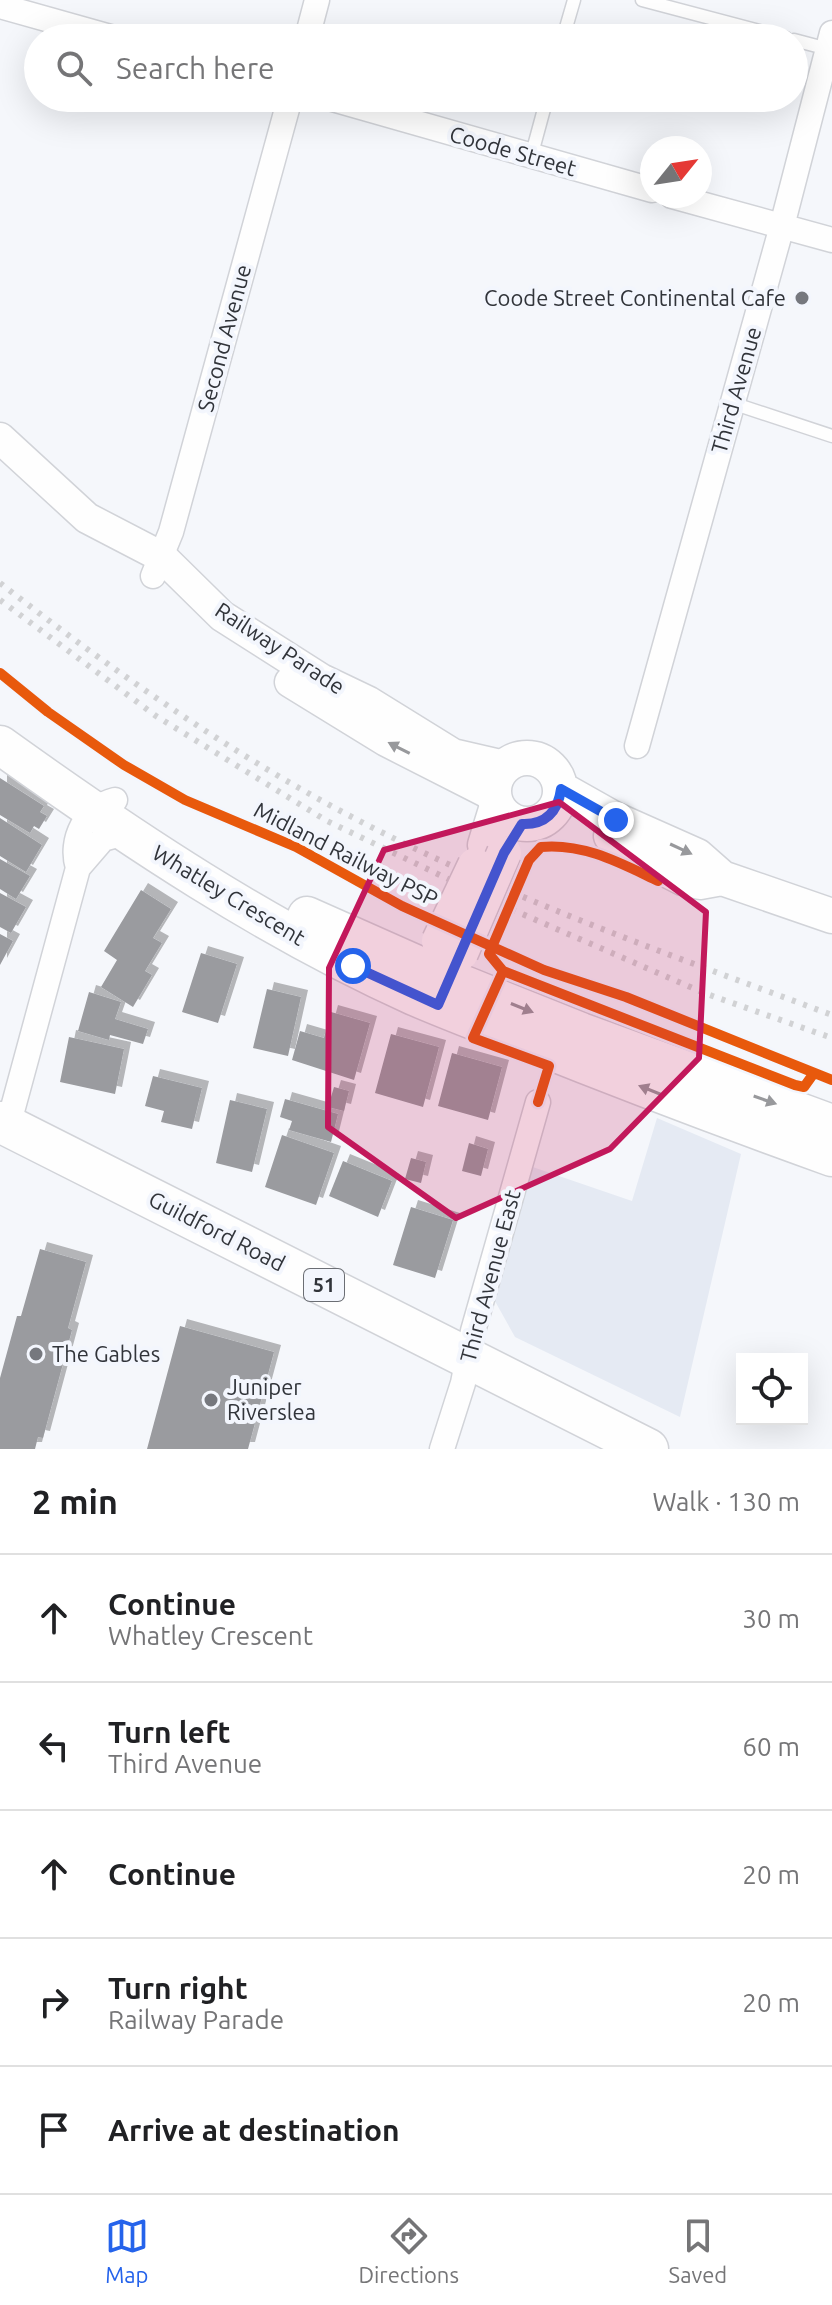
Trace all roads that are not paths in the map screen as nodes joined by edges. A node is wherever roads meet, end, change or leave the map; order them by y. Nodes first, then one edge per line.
1 (317, 0) edge
2 (574, 0) edge
3 (642, 0) edge
4 (0, 6) edge
5 (64, 24) edge
6 (311, 24) edge
7 (567, 24) edge
8 (733, 24) edge
9 (808, 40) edge
10 (830, 41) edge
11 (286, 112) edge
12 (377, 112) edge
13 (543, 112) edge
14 (530, 157) junction
15 (640, 187) edge
16 (712, 207) edge
17 (782, 226) junction
18 (832, 240) edge
19 (732, 403) junction
20 (832, 436) edge
21 (0, 438) edge
22 (0, 465) edge
23 (158, 566) junction
24 (0, 722) edge
25 (0, 745) edge
26 (637, 746) dead end
27 (514, 812) junction
28 (111, 815) junction
29 (78, 868) junction
30 (832, 916) edge
31 (438, 974) junction
32 (538, 1102) dead end
33 (4, 1124) edge
34 (832, 1124) edge
35 (832, 1157) edge
36 (468, 1357) junction
37 (442, 1449) edge
38 (648, 1449) edge

1 - 6 street
2 - 7 lane
3 - 8 lane
4 - 5 street
9 - 10 lane
10 - 17 street, Third Avenue
11 - 23 street, Second Avenue
12 - 14 street, Coode Street
13 - 14 lane
14 - 15 street, Coode Street
16 - 17 street
17 - 18 street
17 - 19 street, Third Avenue
19 - 20 lane
19 - 26 street, Third Avenue
21 - 23 street, Railway Parade
22 - 23 street, Railway Parade
23 - 27 street, Railway Parade
24 - 28 main road, Whatley Crescent
25 - 28 main road, Whatley Crescent
27 - 30 main road, Railway Parade
27 - 31 main road, bridge
28 - 29 street
28 - 29 street
28 - 31 main road, Whatley Crescent
29 - 33 street
31 -> 34 main road, Whatley Crescent
35 -> 31 main road, Whatley Crescent
32 - 36 street, Third Avenue East
33 - 36 highway, Guildford Road / 51
36 - 37 street, Third Avenue East
36 - 38 highway, Guildford Road / 51

